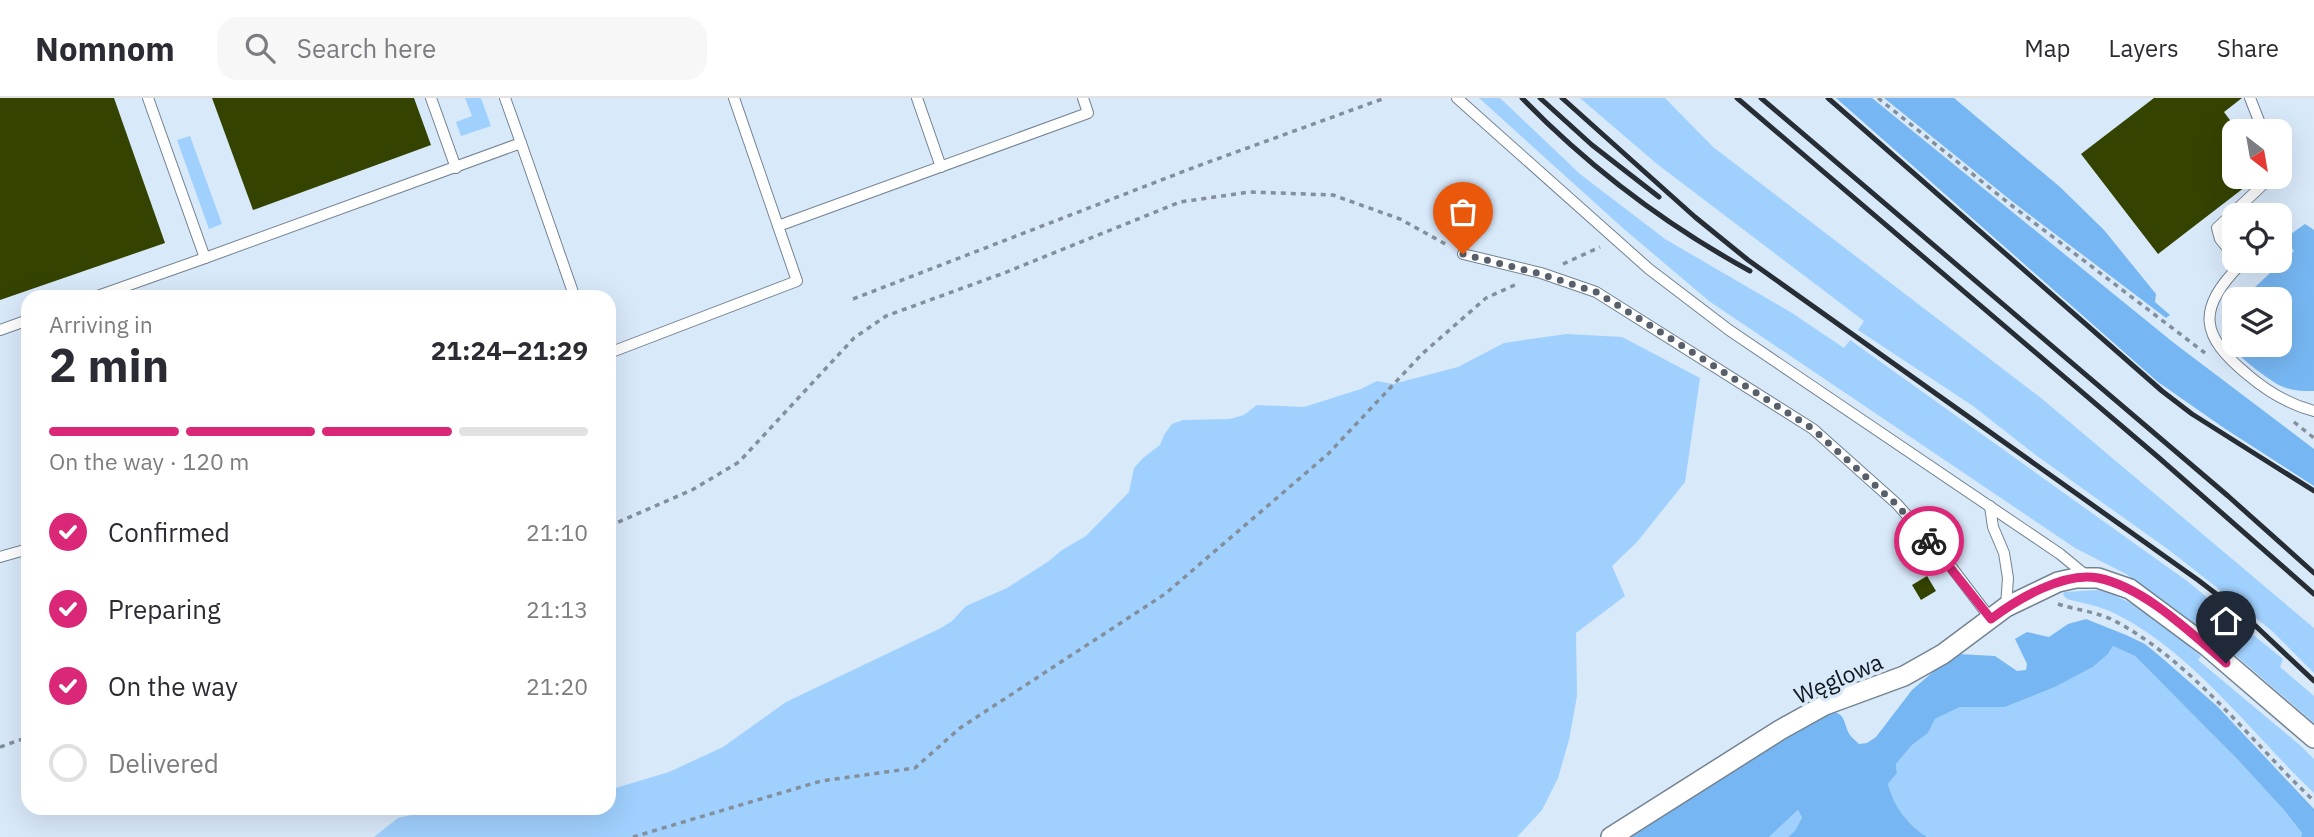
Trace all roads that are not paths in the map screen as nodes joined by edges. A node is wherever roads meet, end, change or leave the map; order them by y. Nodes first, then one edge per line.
1 (148, 98) edge
2 (431, 98) edge
3 (505, 98) edge
4 (734, 98) edge
5 (917, 98) edge
6 (1083, 98) edge
7 (1457, 98) edge
8 (2250, 98) edge
9 (2258, 119) edge
10 (521, 143) junction
11 (456, 167) junction
12 (941, 167) junction
13 (2258, 189) edge
14 (2243, 203) edge
15 (2222, 223) edge
16 (778, 226) junction
17 (2222, 241) edge
18 (1463, 254) road end
19 (205, 258) junction
20 (2231, 273) edge
21 (115, 290) edge
22 (572, 290) edge
23 (21, 322) edge
24 (0, 330) edge
25 (616, 349) edge
26 (2314, 402) edge
27 (2301, 407) junction
28 (2314, 411) edge
29 (1990, 506) junction
30 (21, 551) edge
31 (0, 557) edge
32 (2088, 577) junction
33 (2006, 607) junction
34 (1991, 619) junction
35 (2314, 738) edge
36 (1611, 837) edge

1 - 19 lane
2 - 11 lane
3 - 10 lane
4 - 16 lane
5 - 12 lane
6 - 12 lane
7 - 29 lane
8 - 9 lane
10 - 11 lane
10 - 22 lane
11 - 19 lane
12 - 16 lane
13 - 14 lane
15 - 17 lane
16 - 25 lane
18 - 34 lane
19 - 21 lane
20 - 27 lane
23 - 24 lane
26 - 27 lane
27 - 28 lane
29 - 32 lane
29 - 33 lane
30 - 31 lane
32 - 33 street, Węglowa
32 - 35 street
33 - 34 street, Węglowa
34 - 36 street, Węglowa

